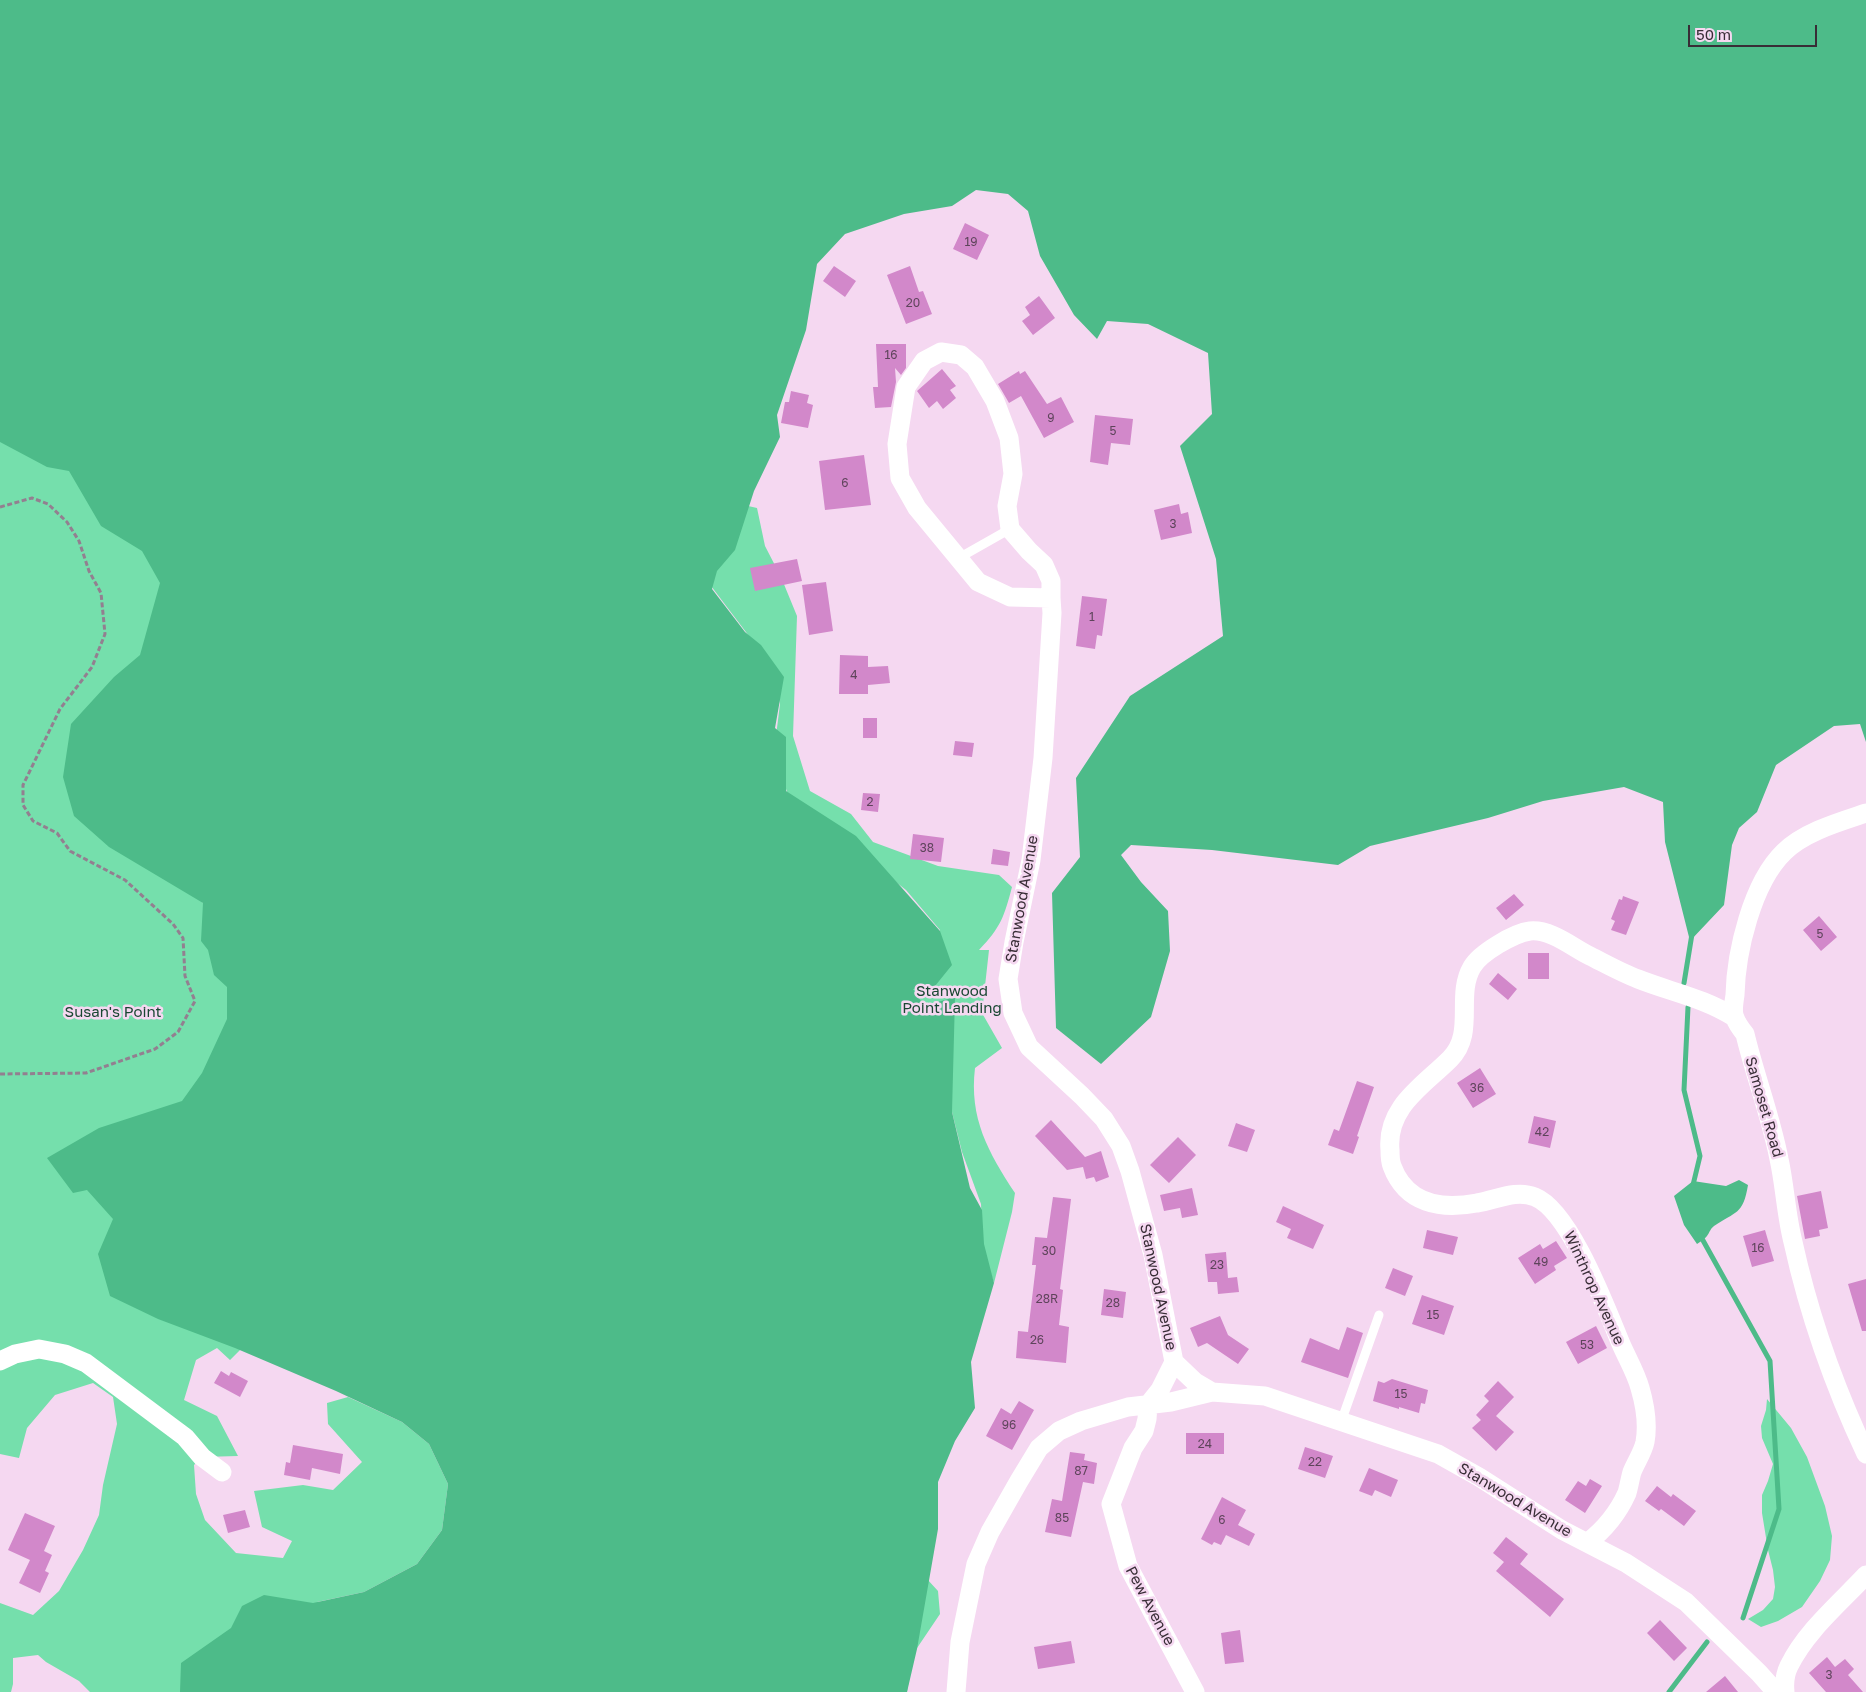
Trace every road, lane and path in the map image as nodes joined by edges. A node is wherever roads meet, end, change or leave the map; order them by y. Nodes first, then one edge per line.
1 (0, 507) edge
2 (1010, 529) junction
3 (957, 559) junction
4 (1051, 598) junction
5 (1866, 813) edge
6 (1734, 1017) junction
7 (0, 1074) edge
8 (1379, 1314) dead end
9 (0, 1361) edge
10 (1174, 1362) junction
11 (1212, 1392) junction
12 (1148, 1405) junction
13 (1341, 1422) junction
14 (1866, 1454) edge
15 (222, 1472) dead end
16 (1587, 1543) junction
17 (1866, 1575) edge
18 (956, 1692) edge
19 (1195, 1692) edge
20 (1776, 1692) edge
21 (1785, 1692) edge

1 - 7 path
2 - 3 lane
2 - 3 street
2 - 4 street, Stanwood Avenue
3 - 4 street
4 - 10 street, Stanwood Avenue
5 - 6 street
6 - 14 street, Samoset Road
6 - 16 street, Winthrop Avenue
8 - 13 lane
9 - 15 street
10 - 11 street, Stanwood Avenue
10 - 12 street, Stanwood Avenue
11 - 12 street, Stanwood Avenue
11 - 13 street, Stanwood Avenue
12 - 18 street
12 - 19 street, Pew Avenue
13 - 16 street, Stanwood Avenue
16 - 20 street, Stanwood Avenue
17 - 21 street

